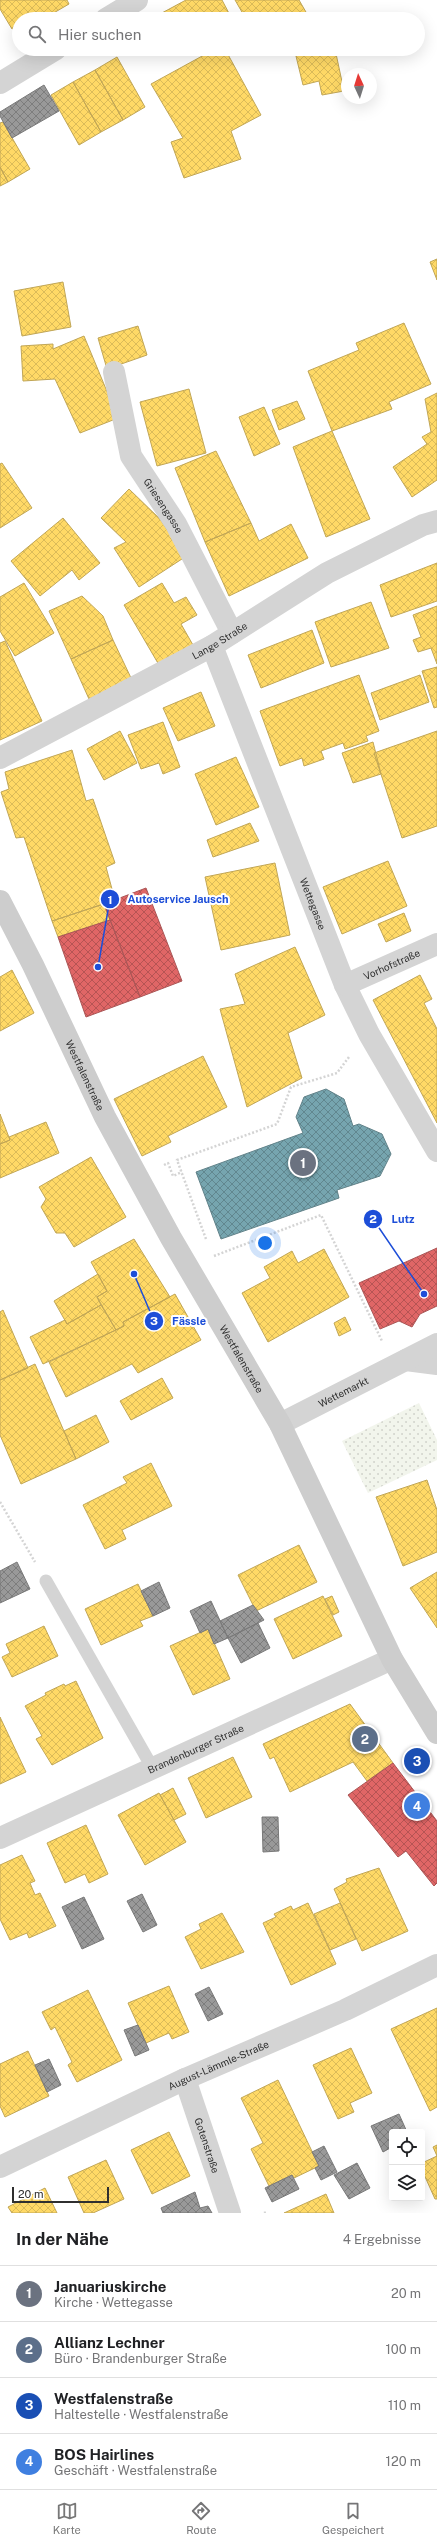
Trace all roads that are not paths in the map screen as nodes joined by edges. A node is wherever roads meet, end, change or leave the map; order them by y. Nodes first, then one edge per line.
1 (137, 0) edge
2 (117, 12) edge
3 (44, 56) edge
4 (0, 83) edge
5 (114, 372) dead end
6 (437, 521) edge
7 (232, 634) junction
8 (212, 646) junction
9 (0, 758) edge
10 (0, 901) edge
11 (437, 944) edge
12 (346, 985) junction
13 (437, 1151) edge
14 (437, 1344) edge
15 (401, 1363) junction
16 (437, 1364) edge
17 (280, 1424) junction
18 (46, 1581) road end
19 (392, 1659) junction
20 (437, 1732) edge
21 (152, 1767) junction
22 (0, 1838) edge
23 (437, 1965) edge
24 (185, 2079) junction
25 (0, 2167) edge
26 (230, 2213) edge

1 - 2 street
3 - 4 street
5 - 7 street, Griesengasse
6 - 7 street, Lange Straße
7 - 8 street, Lange Straße
8 - 9 street, Lange Straße
8 - 12 street, Wettegasse
10 - 17 main road, Westfalenstraße
11 - 12 street, Vorhofstraße
12 - 13 street, Wettegasse
14 - 15 street, Wettemarkt
15 - 16 street
15 - 17 street, Wettemarkt
17 - 19 main road, Westfalenstraße
18 - 21 lane
19 - 20 main road, Westfalenstraße
19 - 21 street, Brandenburger Straße
21 - 22 street, Brandenburger Straße
23 - 24 street, August-Lämmle-Straße
24 - 25 street, August-Lämmle-Straße
24 - 26 street, Gotenstraße

